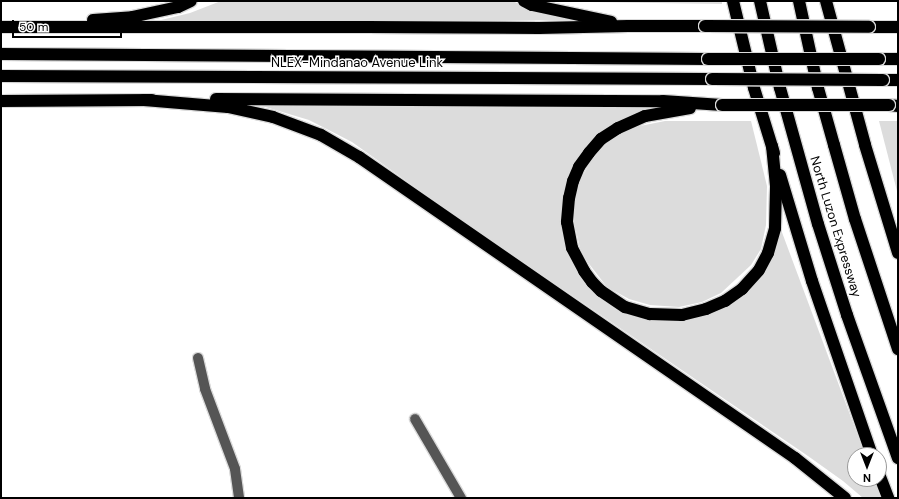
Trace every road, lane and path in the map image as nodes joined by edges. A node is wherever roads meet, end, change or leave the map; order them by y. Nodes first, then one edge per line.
1 (191, 1) edge
2 (524, 1) edge
3 (733, 1) edge
4 (760, 1) edge
5 (800, 1) edge
6 (826, 1) edge
7 (628, 26) junction
8 (898, 26) edge
9 (1, 27) edge
10 (1, 54) edge
11 (898, 59) edge
12 (1, 76) edge
13 (898, 80) edge
14 (144, 100) junction
15 (1, 101) edge
16 (720, 105) junction
17 (895, 105) edge
18 (772, 146) junction
19 (889, 224) junction
20 (898, 240) edge
21 (898, 253) edge
22 (898, 349) edge
23 (198, 358) dead end
24 (415, 419) dead end
25 (869, 447) edge
26 (898, 458) edge
27 (884, 487) edge
28 (239, 498) edge
29 (461, 498) edge
30 (845, 498) edge
31 (888, 498) edge

1 - 9 highway
2 - 7 highway
3 - 18 highway
4 - 26 highway, North Luzon Expressway
5 - 22 highway, North Luzon Expressway
6 - 19 highway
7 - 8 highway, bridge
7 - 9 highway
10 - 11 highway, NLEX-Mindanao Avenue Link, bridge
12 - 13 highway, NLEX-Mindanao Avenue Link, bridge
14 - 15 highway
14 - 16 highway
14 - 30 highway
16 - 17 highway, bridge
16 - 18 highway
18 - 25 highway
19 - 20 highway
19 - 21 highway
23 - 28 lane
24 - 29 lane
27 - 31 highway

